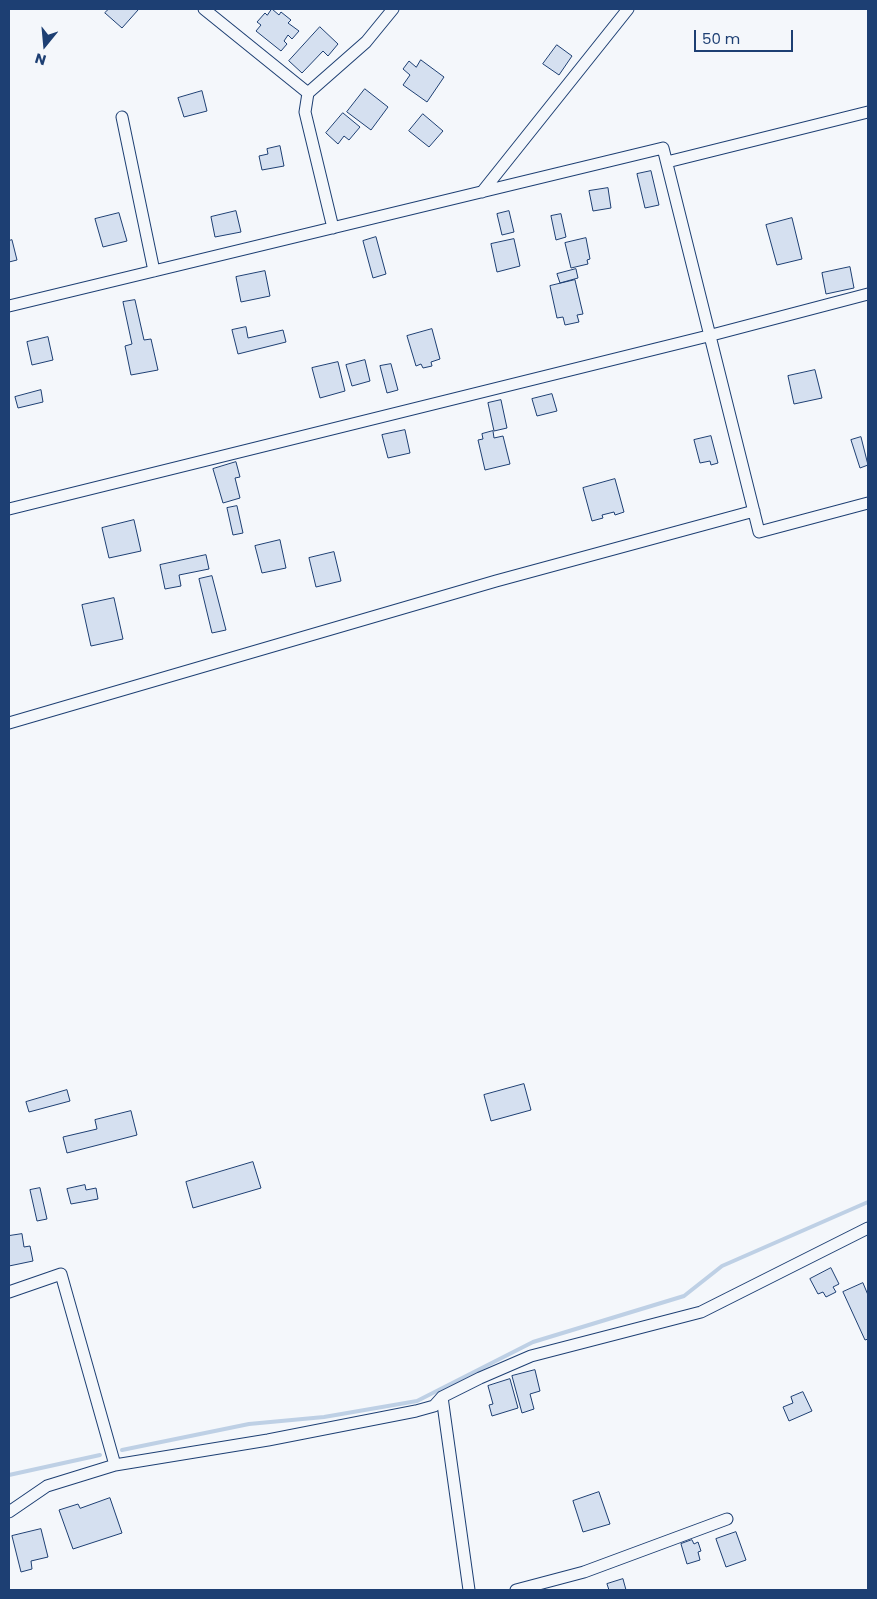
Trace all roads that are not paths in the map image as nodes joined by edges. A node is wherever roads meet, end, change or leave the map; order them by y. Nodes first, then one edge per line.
1 (204, 9) edge
2 (393, 9) edge
3 (628, 9) edge
4 (308, 93) junction
5 (868, 112) edge
6 (122, 117) dead end
7 (667, 162) junction
8 (482, 192) junction
9 (333, 228) junction
10 (154, 271) junction
11 (868, 294) edge
12 (9, 306) edge
13 (709, 335) junction
14 (868, 503) edge
15 (9, 509) edge
16 (754, 511) junction
17 (9, 723) edge
18 (868, 1228) edge
19 (9, 1292) edge
20 (442, 1397) junction
21 (115, 1465) junction
22 (9, 1512) edge
23 (727, 1519) dead end
24 (469, 1590) edge
25 (516, 1590) edge

1 - 4 street
2 - 4 street
3 - 8 street
4 - 9 street
5 - 7 street
6 - 10 street
7 - 8 street
7 - 13 street
8 - 9 street
9 - 10 street
10 - 12 street
11 - 13 street
13 - 15 street
13 - 16 street
14 - 16 street
16 - 17 street
18 - 20 street
19 - 21 street
20 - 21 street
20 - 24 street
21 - 22 street
23 - 25 street

